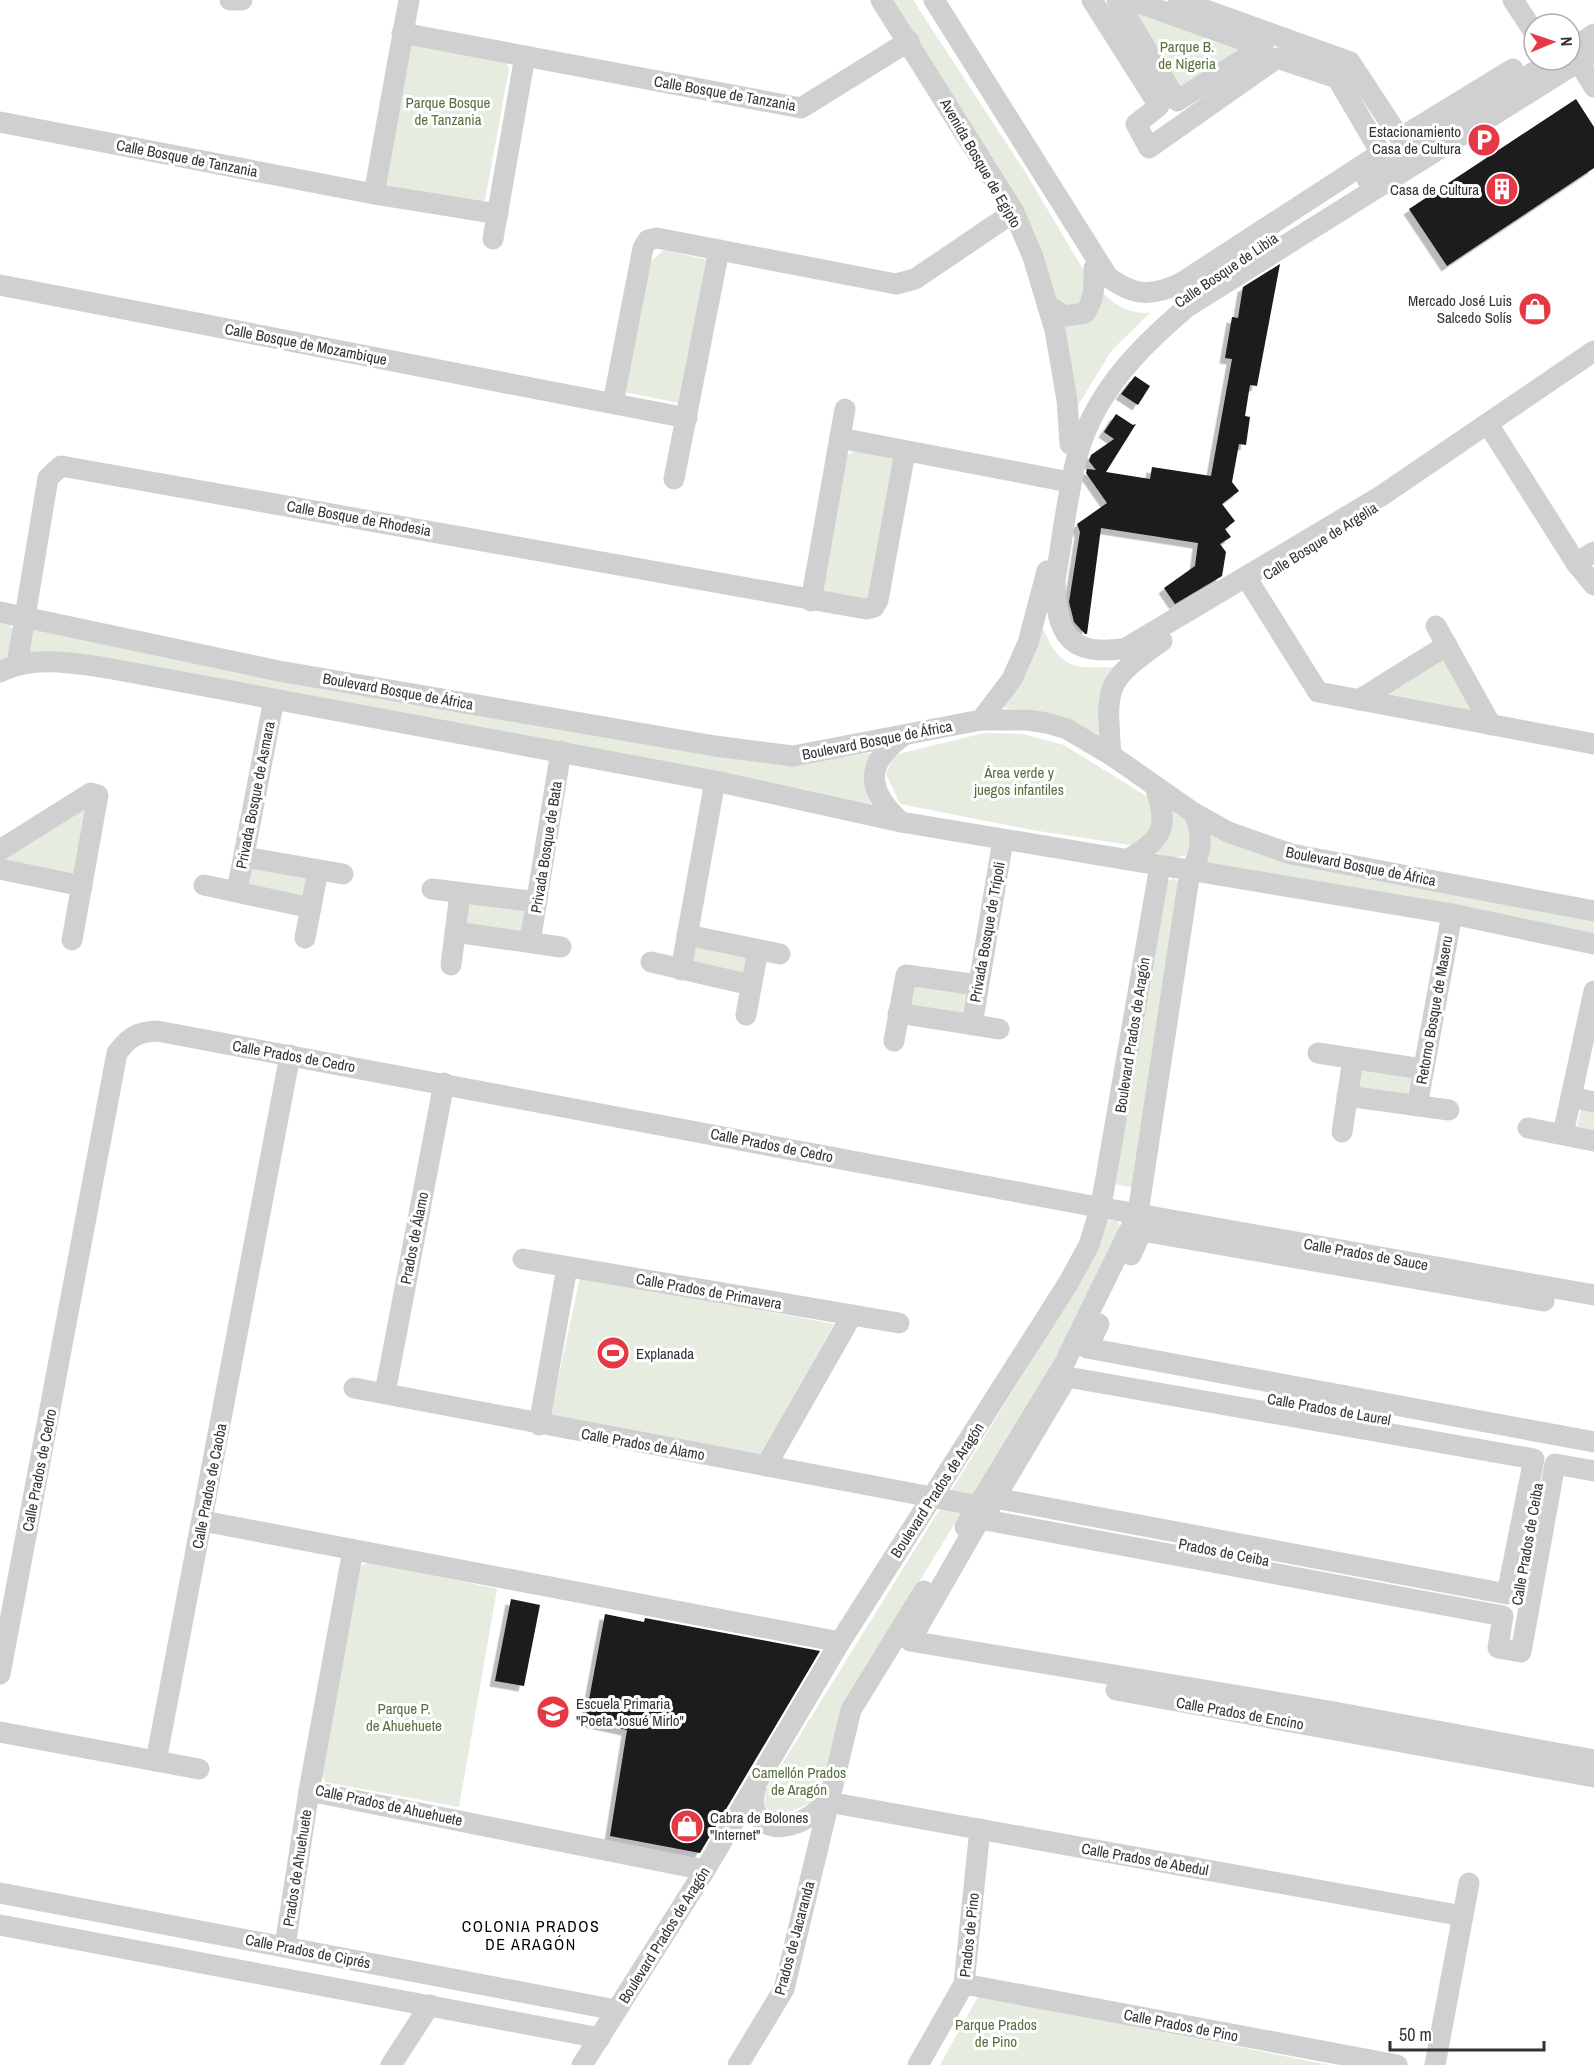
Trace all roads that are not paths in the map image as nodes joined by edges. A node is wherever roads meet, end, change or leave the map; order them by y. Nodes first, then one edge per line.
1 (230, 0) edge
2 (242, 0) edge
3 (409, 0) edge
4 (881, 0) edge
5 (923, 0) edge
6 (934, 0) edge
7 (1092, 0) edge
8 (1104, 0) edge
9 (1117, 0) edge
10 (1131, 0) edge
11 (1154, 0) edge
12 (1178, 0) edge
13 (1514, 0) edge
14 (1522, 13) edge
15 (402, 33) junction
16 (1594, 34) edge
17 (909, 41) junction
18 (1582, 46) edge
19 (1280, 47) junction
20 (525, 56) junction
21 (1522, 63) edge
22 (1582, 67) edge
23 (1544, 72) edge
24 (1546, 72) edge
25 (1594, 87) edge
26 (1176, 113) junction
27 (0, 122) edge
28 (1149, 131) dead end
29 (1399, 159) junction
30 (374, 194) junction
31 (1014, 212) junction
32 (498, 214) junction
33 (494, 239) dead end
34 (719, 250) junction
35 (1094, 268) junction
36 (0, 285) edge
37 (1182, 297) junction
38 (1047, 305) junction
39 (1594, 351) edge
40 (1594, 366) edge
41 (613, 403) junction
42 (845, 409) dead end
43 (687, 418) junction
44 (1493, 432) junction
45 (840, 438) junction
46 (1070, 444) junction
47 (905, 452) junction
48 (674, 479) dead end
49 (1064, 482) junction
50 (1590, 562) edge
51 (1045, 584) junction
52 (1251, 585) junction
53 (1594, 585) edge
54 (812, 601) junction
55 (0, 612) edge
56 (24, 616) junction
57 (1436, 626) dead end
58 (1447, 645) junction
59 (1138, 658) junction
60 (8, 668) edge
61 (274, 699) junction
62 (1359, 700) junction
63 (981, 720) junction
64 (1491, 725) junction
65 (902, 737) junction
66 (1594, 744) edge
67 (561, 752) junction
68 (1111, 755) junction
69 (715, 781) junction
70 (1155, 787) junction
71 (1194, 813) junction
72 (901, 822) junction
73 (1004, 840) junction
74 (0, 850) edge
75 (244, 857) junction
76 (1128, 859) junction
77 (1160, 866) junction
78 (0, 870) edge
79 (318, 870) junction
80 (1190, 871) junction
81 (343, 874) dead end
82 (204, 885) dead end
83 (82, 886) junction
84 (432, 889) dead end
85 (237, 891) junction
86 (460, 894) junction
87 (537, 902) junction
88 (311, 908) junction
89 (1594, 911) edge
90 (1452, 914) junction
91 (455, 932) junction
92 (687, 935) junction
93 (305, 938) dead end
94 (72, 940) dead end
95 (530, 942) junction
96 (1594, 944) edge
97 (561, 947) dead end
98 (758, 950) junction
99 (780, 954) dead end
100 (651, 962) dead end
101 (451, 965) dead end
102 (681, 970) junction
103 (751, 985) junction
104 (978, 985) junction
105 (1594, 991) edge
106 (898, 1013) junction
107 (746, 1015) dead end
108 (972, 1025) junction
109 (999, 1029) dead end
110 (894, 1041) dead end
111 (1318, 1053) dead end
112 (290, 1055) junction
113 (1353, 1059) junction
114 (1422, 1069) junction
115 (444, 1083) junction
116 (1347, 1096) junction
117 (1571, 1097) junction
118 (1594, 1102) edge
119 (1416, 1106) junction
120 (1449, 1110) dead end
121 (1528, 1128) dead end
122 (1342, 1132) dead end
123 (1563, 1134) junction
124 (1594, 1141) edge
125 (1101, 1206) junction
126 (1138, 1212) junction
127 (523, 1259) dead end
128 (567, 1267) junction
129 (1594, 1295) edge
130 (1594, 1310) edge
131 (852, 1315) junction
132 (899, 1323) dead end
133 (1065, 1362) junction
134 (354, 1388) dead end
135 (385, 1393) junction
136 (539, 1425) junction
137 (1594, 1442) edge
138 (1539, 1453) junction
139 (1594, 1456) edge
140 (766, 1466) junction
141 (1594, 1471) edge
142 (933, 1497) junction
143 (979, 1506) junction
144 (203, 1521) junction
145 (354, 1550) junction
146 (1516, 1607) junction
147 (1510, 1641) dead end
148 (840, 1642) junction
149 (886, 1648) junction
150 (0, 1674) edge
151 (0, 1732) edge
152 (1594, 1760) edge
153 (156, 1761) junction
154 (199, 1769) dead end
155 (1594, 1777) edge
156 (757, 1784) junction
157 (309, 1791) junction
158 (828, 1802) junction
159 (980, 1829) junction
160 (705, 1870) junction
161 (1469, 1883) dead end
162 (0, 1893) edge
163 (1463, 1916) junction
164 (0, 1925) edge
165 (285, 1946) junction
166 (964, 1984) junction
167 (430, 2005) junction
168 (616, 2010) junction
169 (600, 2038) junction
170 (391, 2065) edge
171 (582, 2065) edge
172 (738, 2065) edge
173 (918, 2065) edge
174 (1397, 2065) edge
175 (1435, 2065) edge

1 - 2 street
3 - 15 street
4 - 17 street, Avenida Bosque de Egipto
5 - 35 street
6 - 7 street
8 - 26 street
9 - 10 street
11 - 19 street
12 - 21 street
13 - 14 street
15 - 20 street, Calle Bosque de Tanzania
15 - 30 street
16 - 18 street, Calle Bosque de Libia
17 - 20 street, Calle Bosque de Tanzania
17 - 31 street, Avenida Bosque de Egipto
19 - 26 street
19 - 29 street
20 - 32 street
22 - 25 street
23 - 29 street, Calle Bosque de Libia
24 - 39 street
26 - 28 street
27 - 30 street, Calle Bosque de Tanzania
29 - 37 street, Calle Bosque de Libia
30 - 32 street, Calle Bosque de Tanzania
31 - 34 street
31 - 38 street, Avenida Bosque de Egipto
32 - 33 street
34 - 41 street
34 - 43 street
35 - 37 street
35 - 38 street
36 - 41 street, Calle Bosque de Mozambique
37 - 46 street, Calle Bosque de Libia
38 - 46 street, Avenida Bosque de Egipto
40 - 44 street, Calle Bosque de Argelia
41 - 43 street, Calle Bosque de Mozambique
42 - 45 street
43 - 48 street
44 - 50 street
44 - 52 street, Calle Bosque de Argelia
45 - 47 street
45 - 54 street
46 - 49 street, Calle Bosque de Libia
47 - 49 street
47 - 54 street, Calle Bosque de Rhodesia
49 - 51 street, Calle Bosque de Libia
50 - 53 street
51 - 59 street
51 - 63 street, Calle Bosque de Libia
52 - 59 street, Calle Bosque de Argelia
52 - 62 street
54 - 56 street, Calle Bosque de Rhodesia
55 - 56 street, Boulevard Bosque de África
56 - 60 street, Calle Bosque de Rhodesia
56 - 65 street, Boulevard Bosque de África
57 - 58 street
58 - 62 street
58 - 64 street
59 - 68 street, Calle Bosque de Argelia
60 - 61 street, Boulevard Bosque de África
61 - 67 street, Boulevard Bosque de África
61 - 75 street, Privada Bosque de Asmara
62 - 64 street
63 - 65 street, Boulevard Bosque de África
63 - 68 street, Boulevard Bosque de África
64 - 66 street
65 - 72 street
67 - 69 street, Boulevard Bosque de África
67 - 87 street, Privada Bosque de Bata
68 - 70 street, Boulevard Bosque de África
69 - 72 street, Boulevard Bosque de África
69 - 92 street
70 - 71 street, Boulevard Bosque de África
70 - 76 street
71 - 80 street
71 - 89 street, Boulevard Bosque de África
72 - 73 street, Boulevard Bosque de África
73 - 76 street, Boulevard Bosque de África
73 - 104 street, Privada Bosque de Trípoli
74 - 83 street
75 - 79 street
75 - 85 street, Privada Bosque de Asmara
76 - 77 street, Boulevard Bosque de África
77 - 80 street, Boulevard Bosque de África
77 - 125 street, Boulevard Prados de Aragón
78 - 83 street
79 - 81 street
79 - 88 street
80 - 90 street, Boulevard Bosque de África
80 - 126 street
82 - 85 street
83 - 94 street
84 - 86 street
85 - 88 street
86 - 87 street
86 - 91 street
87 - 95 street, Privada Bosque de Bata
88 - 93 street
90 - 96 street, Boulevard Bosque de África
90 - 114 street, Retorno Bosque de Maseru
91 - 95 street
91 - 101 street
92 - 98 street
92 - 102 street
95 - 97 street
98 - 99 street
98 - 103 street
100 - 102 street
102 - 103 street
103 - 107 street
104 - 106 street
104 - 108 street, Privada Bosque de Trípoli
105 - 117 street
106 - 108 street
106 - 110 street
108 - 109 street
111 - 113 street
112 - 115 street, Calle Prados de Cedro
112 - 144 street, Calle Prados de Caoba
112 - 150 street, Calle Prados de Cedro
113 - 114 street
113 - 116 street
114 - 119 street, Retorno Bosque de Maseru
115 - 125 street, Calle Prados de Cedro
115 - 135 street, Prados de Álamo
116 - 119 street
116 - 122 street
117 - 118 street
117 - 123 street
119 - 120 street
121 - 123 street
123 - 124 street
125 - 126 street, Calle Prados de Cedro
125 - 142 street, Boulevard Prados de Aragón
126 - 129 street, Calle Prados de Sauce
126 - 133 street
127 - 128 street, Calle Prados de Primavera
128 - 131 street, Calle Prados de Primavera
128 - 136 street
130 - 137 street
131 - 132 street, Calle Prados de Primavera
131 - 140 street
133 - 138 street, Calle Prados de Laurel
133 - 143 street
134 - 135 street, Calle Prados de Álamo
135 - 136 street, Calle Prados de Álamo
136 - 140 street, Calle Prados de Álamo
138 - 138 street
138 - 139 street, Calle Prados de Laurel
138 - 146 street, Calle Prados de Ceiba
140 - 142 street, Calle Prados de Álamo
141 - 152 street
142 - 143 street, Prados de Ceiba
142 - 148 street, Boulevard Prados de Aragón
143 - 146 street, Prados de Ceiba
143 - 149 street
144 - 145 street
144 - 153 street, Calle Prados de Caoba
145 - 148 street
145 - 157 street, Calle Prados de Ahuehuete
146 - 147 street, Calle Prados de Ceiba
148 - 156 street, Boulevard Prados de Aragón
149 - 155 street, Calle Prados de Encino
149 - 158 street
151 - 153 street
153 - 154 street
156 - 158 street
156 - 160 street, Boulevard Prados de Aragón
157 - 160 street, Calle Prados de Ahuehuete
157 - 165 street, Prados de Ahuehuete
158 - 159 street, Calle Prados de Abedul
158 - 172 street, Prados de Jacaranda
159 - 163 street, Calle Prados de Abedul
159 - 166 street, Prados de Pino
160 - 168 street, Boulevard Prados de Aragón
161 - 163 street
162 - 165 street, Calle Prados de Ciprés
163 - 175 street
164 - 167 street, Calle Prados de Ciprés
165 - 168 street, Calle Prados de Ciprés
166 - 173 street, Prados de Pino
166 - 174 street, Calle Prados de Pino
167 - 169 street, Calle Prados de Ciprés
167 - 170 street
168 - 169 street, Boulevard Prados de Aragón
169 - 171 street, Boulevard Prados de Aragón

